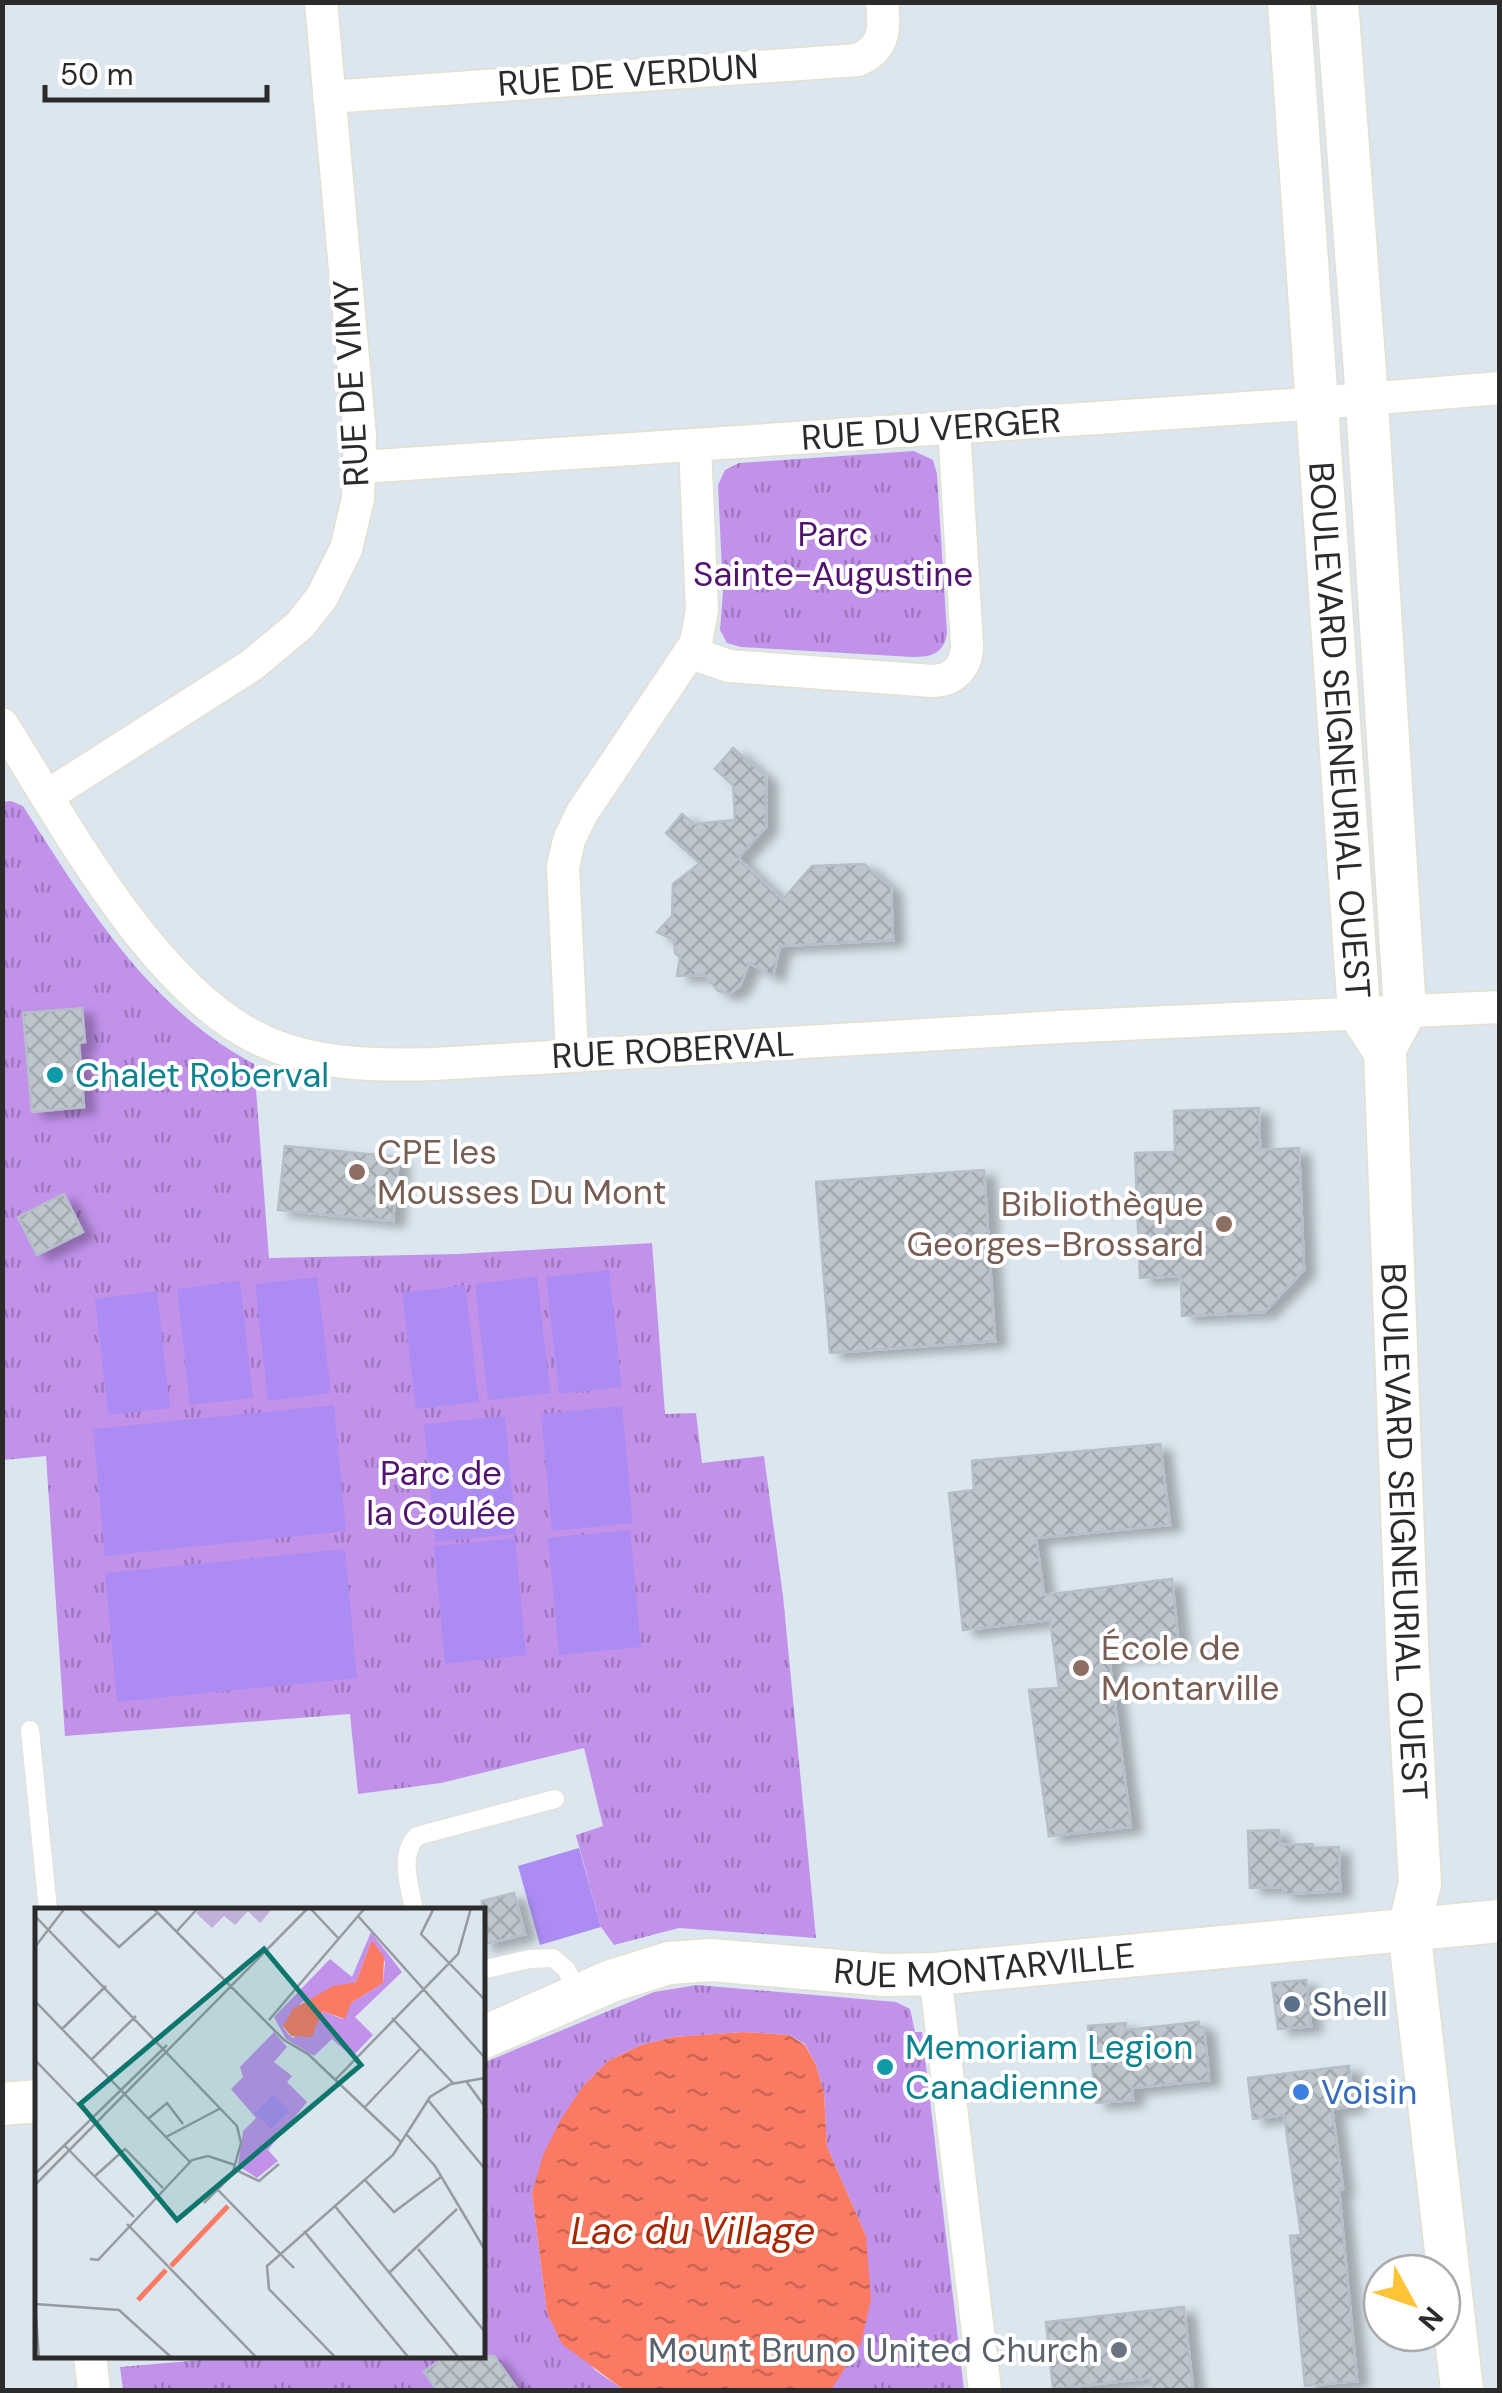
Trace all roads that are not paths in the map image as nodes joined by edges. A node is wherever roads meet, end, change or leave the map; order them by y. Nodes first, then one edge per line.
1 (321, 2) edge
2 (882, 2) edge
3 (1289, 2) edge
4 (1337, 2) edge
5 (329, 97) junction
6 (1500, 388) edge
7 (1366, 399) junction
8 (1316, 403) junction
9 (954, 427) junction
10 (695, 445) junction
11 (362, 467) junction
12 (691, 654) junction
13 (2, 724) edge
14 (13, 764) edge
15 (48, 796) junction
16 (1500, 1007) edge
17 (1405, 1011) junction
18 (1359, 1012) junction
19 (1384, 1050) junction
20 (572, 1055) junction
21 (30, 1730) dead end
22 (555, 1799) dead end
23 (48, 1908) edge
24 (414, 1908) edge
25 (1500, 1922) edge
26 (1409, 1929) junction
27 (485, 1969) edge
28 (935, 1974) junction
29 (579, 1995) junction
30 (485, 2037) edge
31 (35, 2100) edge
32 (2, 2104) edge
33 (90, 2358) edge
34 (94, 2390) edge
35 (986, 2390) edge
36 (1462, 2390) edge

1 - 5 street, RUE DE VIMY
2 - 5 street, RUE DE VERDUN
3 - 8 street, BOULEVARD SEIGNEURIAL OUEST
4 - 7 street, BOULEVARD SEIGNEURIAL OUEST
5 - 11 street, RUE DE VIMY
6 - 7 street, RUE DU VERGER
7 - 8 street, RUE DU VERGER
7 - 17 street, BOULEVARD SEIGNEURIAL OUEST
8 - 9 street, RUE DU VERGER
8 - 18 street, BOULEVARD SEIGNEURIAL OUEST
9 - 10 street, RUE DU VERGER
9 - 12 street
10 - 11 street, RUE DU VERGER
10 - 12 street
11 - 15 street, RUE DE VIMY
12 - 20 street
13 - 14 street, RUE ROBERVAL
14 - 15 street, RUE ROBERVAL
15 - 20 street, RUE ROBERVAL
16 - 17 street, RUE ROBERVAL
17 - 18 street, RUE ROBERVAL
17 - 19 street
18 - 19 street, BOULEVARD SEIGNEURIAL OUEST
18 - 20 street, RUE ROBERVAL
19 - 26 street, BOULEVARD SEIGNEURIAL OUEST
21 - 23 lane
22 - 24 lane
25 - 26 street, RUE MONTARVILLE
26 - 28 street, RUE MONTARVILLE
26 - 36 street, BOULEVARD SEIGNEURIAL OUEST
27 - 29 lane
28 - 29 street, RUE MONTARVILLE
28 - 35 street
29 - 30 street, RUE MONTARVILLE
31 - 32 street
33 - 34 street

